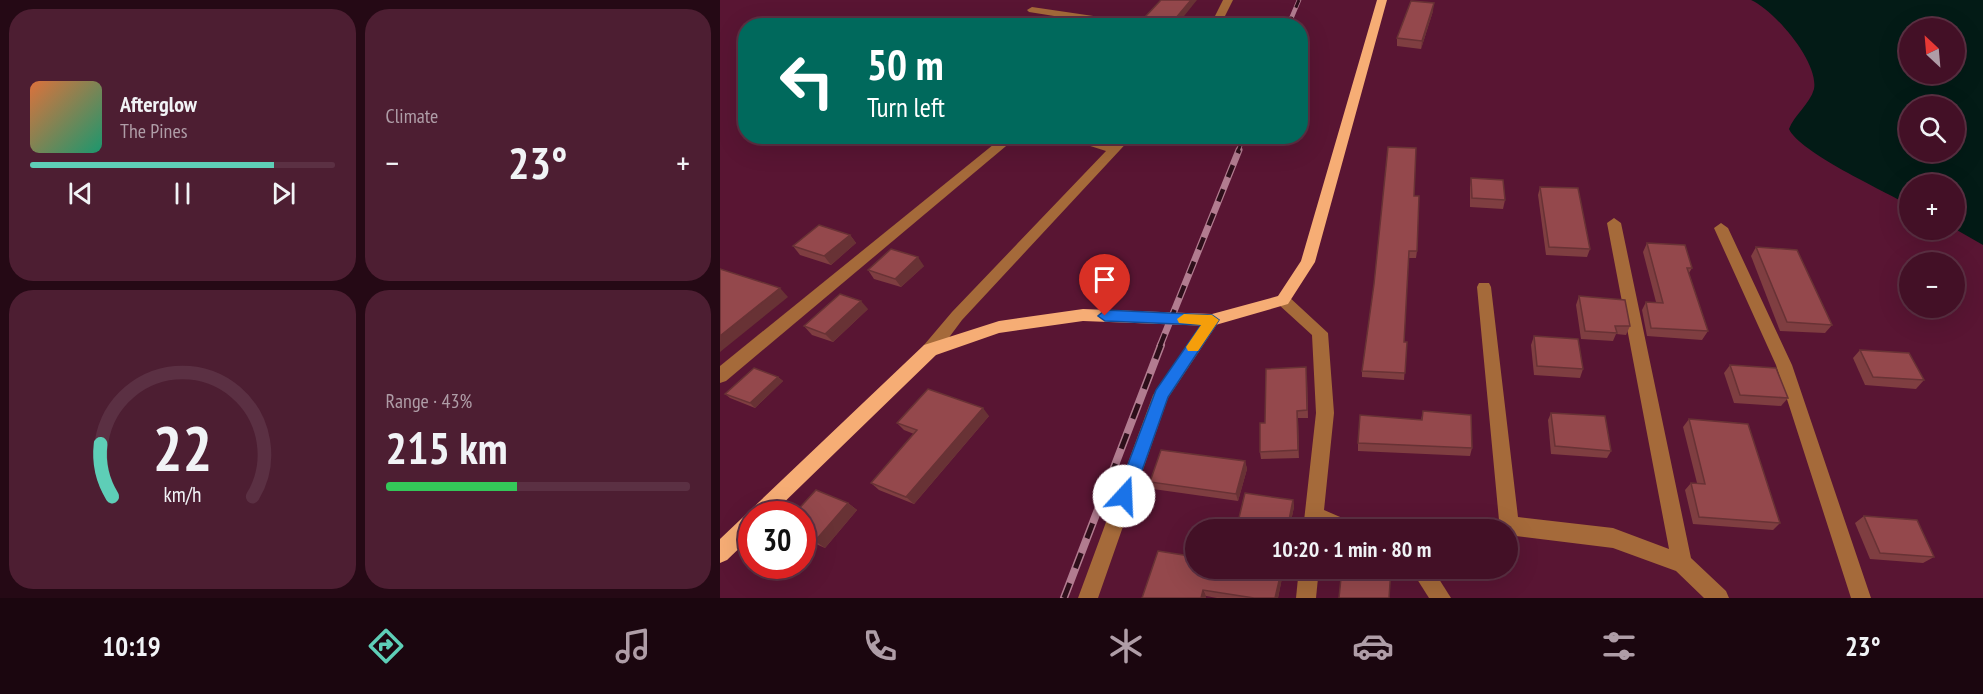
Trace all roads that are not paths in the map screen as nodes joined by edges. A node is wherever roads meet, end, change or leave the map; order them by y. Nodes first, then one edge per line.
1 (1228, 0) edge
2 (1382, 0) edge
3 (1032, 10) dead end
4 (1086, 18) edge
5 (1219, 18) edge
6 (1002, 144) edge
7 (1094, 144) edge
8 (1120, 144) edge
9 (1115, 150) junction
10 (1614, 223) dead end
11 (1721, 228) dead end
12 (1484, 287) dead end
13 (1283, 300) junction
14 (1212, 320) junction
15 (930, 350) junction
16 (720, 376) edge
17 (773, 501) edge
18 (1314, 519) edge
19 (1501, 519) edge
20 (1518, 529) edge
21 (738, 536) edge
22 (720, 553) edge
23 (1682, 563) junction
24 (1308, 579) edge
25 (1427, 579) edge
26 (1088, 598) edge
27 (1306, 598) edge
28 (1441, 598) edge
29 (1719, 598) edge
30 (1861, 598) edge

1 - 5 street
2 - 13 main road
3 - 4 street
6 - 16 street
7 - 9 street
8 - 9 street
9 - 15 street
10 - 23 street
11 - 30 street
12 - 19 street
13 - 14 main road
13 - 18 street
14 - 15 main road
14 - 26 street
15 - 17 main road
20 - 23 street
21 - 22 main road
23 - 29 street
24 - 27 street
25 - 28 street

